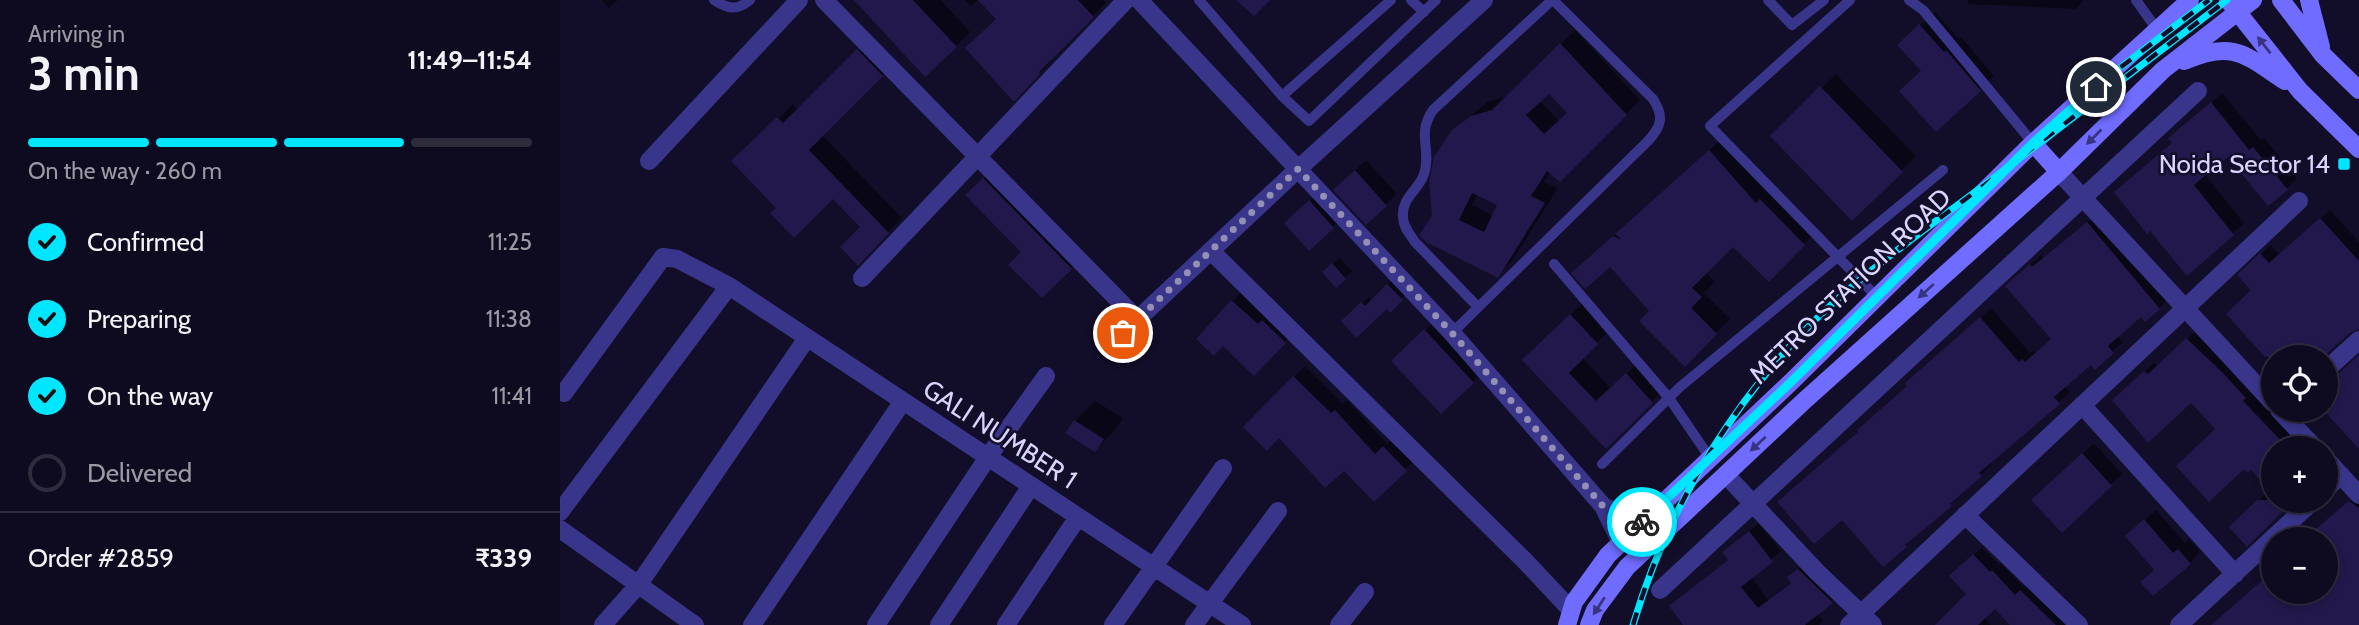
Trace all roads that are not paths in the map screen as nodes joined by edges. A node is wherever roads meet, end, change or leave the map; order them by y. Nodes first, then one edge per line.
1 (714, 0) edge
2 (750, 0) edge
3 (799, 0) edge
4 (824, 0) edge
5 (1126, 0) edge
6 (1139, 0) edge
7 (1199, 0) edge
8 (1391, 0) edge
9 (1410, 0) edge
10 (1436, 0) edge
11 (1484, 0) edge
12 (1553, 0) edge
13 (1768, 0) edge
14 (1824, 0) edge
15 (1850, 0) edge
16 (1909, 0) edge
17 (2136, 0) edge
18 (2178, 0) edge
19 (2190, 0) edge
20 (2253, 0) edge
21 (2281, 0) edge
22 (2309, 0) edge
23 (2233, 6) edge
24 (1424, 12) junction
25 (2162, 27) junction
26 (2323, 55) junction
27 (2163, 69) junction
28 (2359, 90) edge
29 (2198, 91) dead end
30 (2300, 91) junction
31 (1282, 96) junction
32 (2033, 143) junction
33 (2359, 149) edge
34 (977, 156) junction
35 (649, 161) dead end
36 (1298, 169) junction
37 (1942, 170) dead end
38 (2059, 172) junction
39 (2082, 198) junction
40 (2299, 201) dead end
41 (1212, 252) junction
42 (1838, 257) junction
43 (1554, 264) dead end
44 (862, 278) dead end
45 (729, 286) junction
46 (1877, 298) junction
47 (1478, 307) junction
48 (2185, 308) junction
49 (1138, 320) junction
50 (1452, 333) junction
51 (807, 338) junction
52 (2359, 340) edge
53 (1109, 346) dead end
54 (2338, 359) edge
55 (1046, 376) dead end
56 (2261, 389) edge
57 (564, 393) dead end
58 (1669, 398) junction
59 (903, 401) junction
60 (2082, 405) junction
61 (2292, 422) edge
62 (2304, 436) edge
63 (988, 457) junction
64 (1710, 458) junction
65 (1602, 464) dead end
66 (1223, 468) dead end
67 (2338, 472) edge
68 (1726, 475) junction
69 (2341, 475) junction
70 (2338, 478) edge
71 (1031, 486) junction
72 (2358, 493) edge
73 (1753, 504) junction
74 (1603, 506) junction
75 (1278, 511) dead end
76 (560, 512) edge
77 (2300, 513) edge
78 (1965, 515) junction
79 (1078, 517) junction
80 (1639, 524) junction
81 (560, 529) edge
82 (1621, 543) junction
83 (1154, 567) junction
84 (2235, 574) junction
85 (639, 584) junction
86 (1660, 590) dead end
87 (1365, 592) dead end
88 (1210, 604) junction
89 (1569, 618) edge
90 (1861, 621) edge
91 (603, 625) edge
92 (695, 625) edge
93 (752, 625) edge
94 (876, 625) edge
95 (939, 625) edge
96 (1006, 625) edge
97 (1113, 625) edge
98 (1194, 625) edge
99 (1242, 625) edge
100 (1339, 625) edge
101 (1589, 625) edge
102 (2079, 625) edge
103 (2179, 625) edge

1 - 2 lane
3 - 35 street
4 - 34 street
5 - 34 street
6 - 36 street
7 - 31 lane
8 - 31 lane
9 - 24 lane
10 - 24 lane
11 - 36 street
12 - 47 lane
12 - 47 lane
13 - 14 lane
15 - 42 lane
16 - 32 lane
17 - 25 lane
18 - 25 street
19 - 25 street, METRO STATION ROAD
20 - 23 street, METRO STATION ROAD
21 - 26 street
22 - 26 street
23 - 27 street, METRO STATION ROAD
30 -> 23 street
24 - 31 lane
25 - 32 street, METRO STATION ROAD
26 - 28 street
27 - 30 street
27 -> 38 street, METRO STATION ROAD
29 - 39 street
30 - 33 street
32 - 38 street
32 - 46 street, METRO STATION ROAD
34 - 44 street
34 - 49 street
36 - 41 street
36 - 50 street
37 - 42 lane
38 - 39 street
38 -> 68 street, METRO STATION ROAD
39 - 48 street
39 - 73 street
40 - 48 street
41 - 49 street
41 - 89 street
42 - 46 lane
42 - 58 lane
43 - 58 lane
45 - 51 street, GALI NUMBER 1
45 - 57 street, GALI NUMBER 1
45 - 76 street
46 - 64 street, METRO STATION ROAD
47 - 50 lane
48 - 56 street
48 - 60 street
49 - 53 street
50 - 74 street
51 - 59 street, GALI NUMBER 1
51 - 85 street
52 - 54 street
55 - 63 street
58 - 64 lane
58 - 65 lane
59 - 63 street, GALI NUMBER 1
59 - 93 street
60 - 78 street
60 - 84 street
61 - 62 street
63 - 71 street, GALI NUMBER 1
63 - 94 street
64 - 80 street, METRO STATION ROAD
66 - 83 street
67 - 69 street
68 - 73 street
68 -> 101 street, METRO STATION ROAD
69 - 70 street
69 - 72 street
71 - 79 street, GALI NUMBER 1
71 - 95 street
73 - 86 street
73 - 90 street
74 - 80 street
74 - 82 street
75 - 88 street
77 - 84 street
78 - 90 street
78 - 102 street
79 - 83 street, GALI NUMBER 1
79 - 96 street
80 - 82 street, METRO STATION ROAD
81 - 85 street
82 - 89 street, METRO STATION ROAD
83 - 88 street, GALI NUMBER 1
83 - 97 street
84 - 103 street
85 - 91 street
85 - 92 street
87 - 100 street
88 - 98 street
88 - 99 street, GALI NUMBER 1

